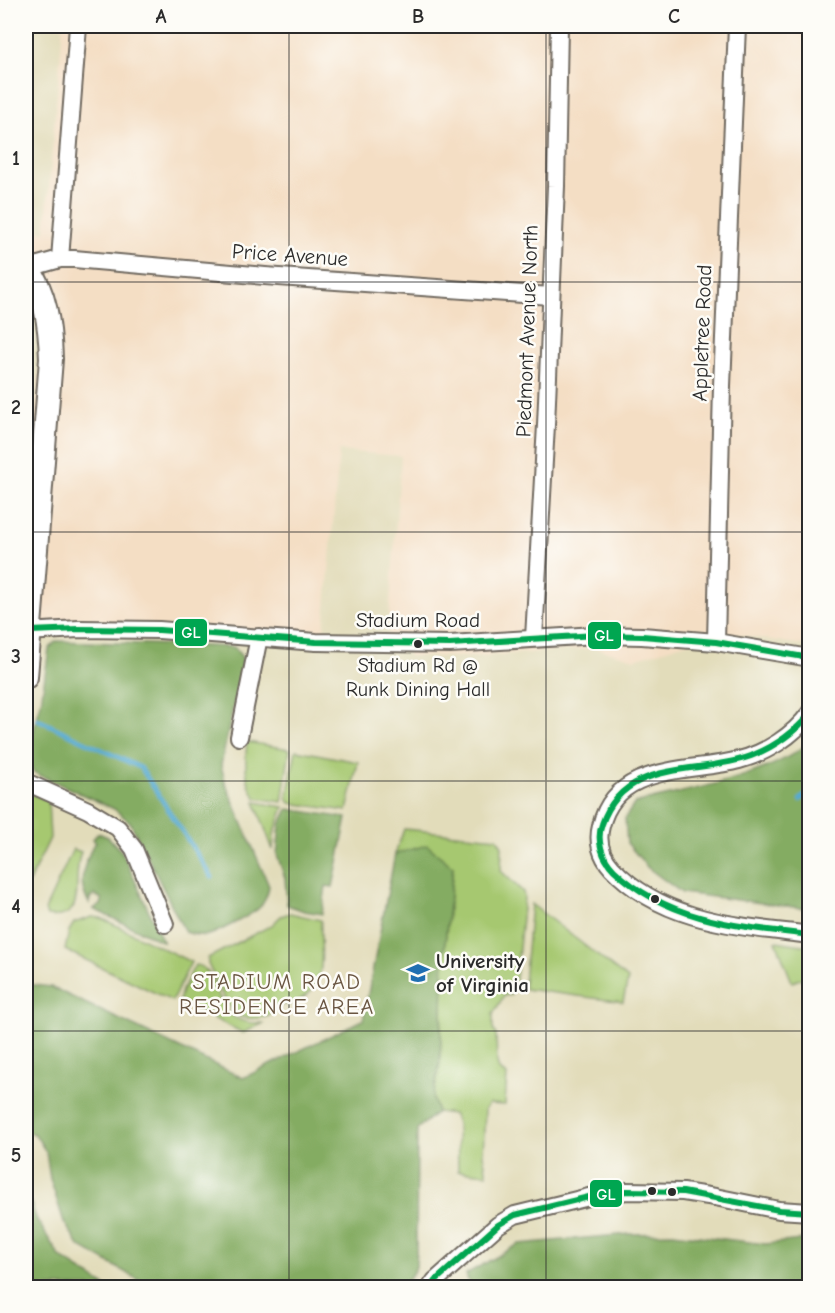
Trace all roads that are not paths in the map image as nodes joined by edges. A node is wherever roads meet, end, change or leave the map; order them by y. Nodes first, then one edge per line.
1 (78, 26) edge
2 (559, 26) edge
3 (737, 26) edge
4 (60, 259) junction
5 (27, 267) edge
6 (551, 296) junction
7 (28, 632) edge
8 (259, 637) junction
9 (534, 638) junction
10 (716, 642) junction
11 (810, 658) edge
12 (26, 676) edge
13 (810, 713) edge
14 (239, 737) dead end
15 (26, 782) edge
16 (165, 924) dead end
17 (810, 935) edge
18 (810, 1212) edge
19 (430, 1287) edge

1 - 4 street
2 - 6 street, Piedmont Avenue North
3 - 10 street, Appletree Road
4 - 5 street, Price Avenue
4 - 6 street, Price Avenue
5 - 7 main road
6 - 9 street, Piedmont Avenue North
7 - 8 street, Stadium Road
7 - 12 main road
8 - 9 street, Stadium Road
8 - 14 street
9 - 10 street, Stadium Road
10 - 11 street, Stadium Road
13 - 17 street
15 - 16 street
18 - 19 street

